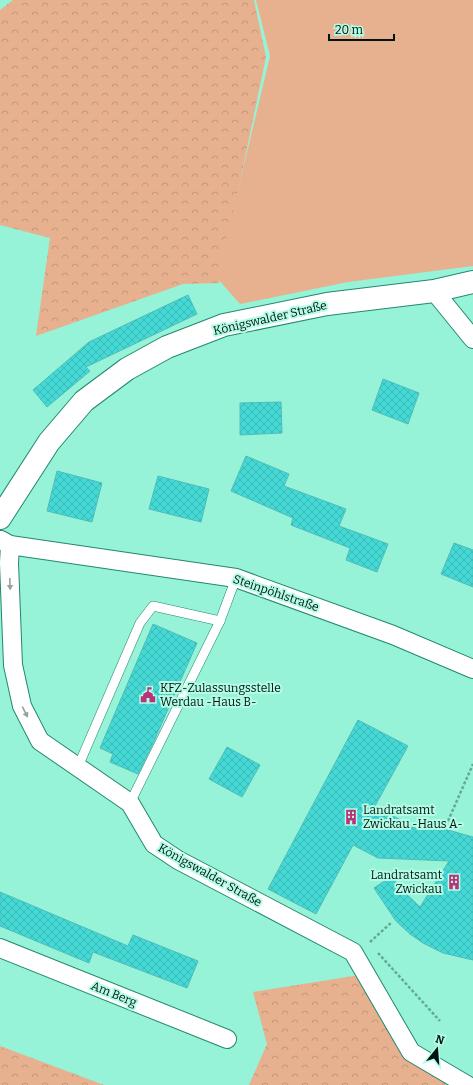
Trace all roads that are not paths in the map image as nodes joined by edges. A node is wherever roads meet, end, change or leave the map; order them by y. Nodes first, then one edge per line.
1 (473, 282) edge
2 (434, 291) junction
3 (473, 339) edge
4 (0, 518) edge
5 (5, 542) edge
6 (236, 578) junction
7 (220, 622) junction
8 (473, 669) edge
9 (78, 769) junction
10 (130, 803) junction
11 (0, 948) edge
12 (227, 1039) dead end
13 (467, 1085) edge

1 - 2 street, Königswalder Straße
2 - 3 street
2 - 4 street, Königswalder Straße
5 - 6 street, Steinpöhlstraße
5 -> 9 street, Königswalder Straße
6 - 7 lane
6 - 8 street, Steinpöhlstraße
7 - 9 lane
7 - 10 lane
9 - 10 street, Königswalder Straße
10 - 13 street, Königswalder Straße
11 - 12 street, Am Berg

